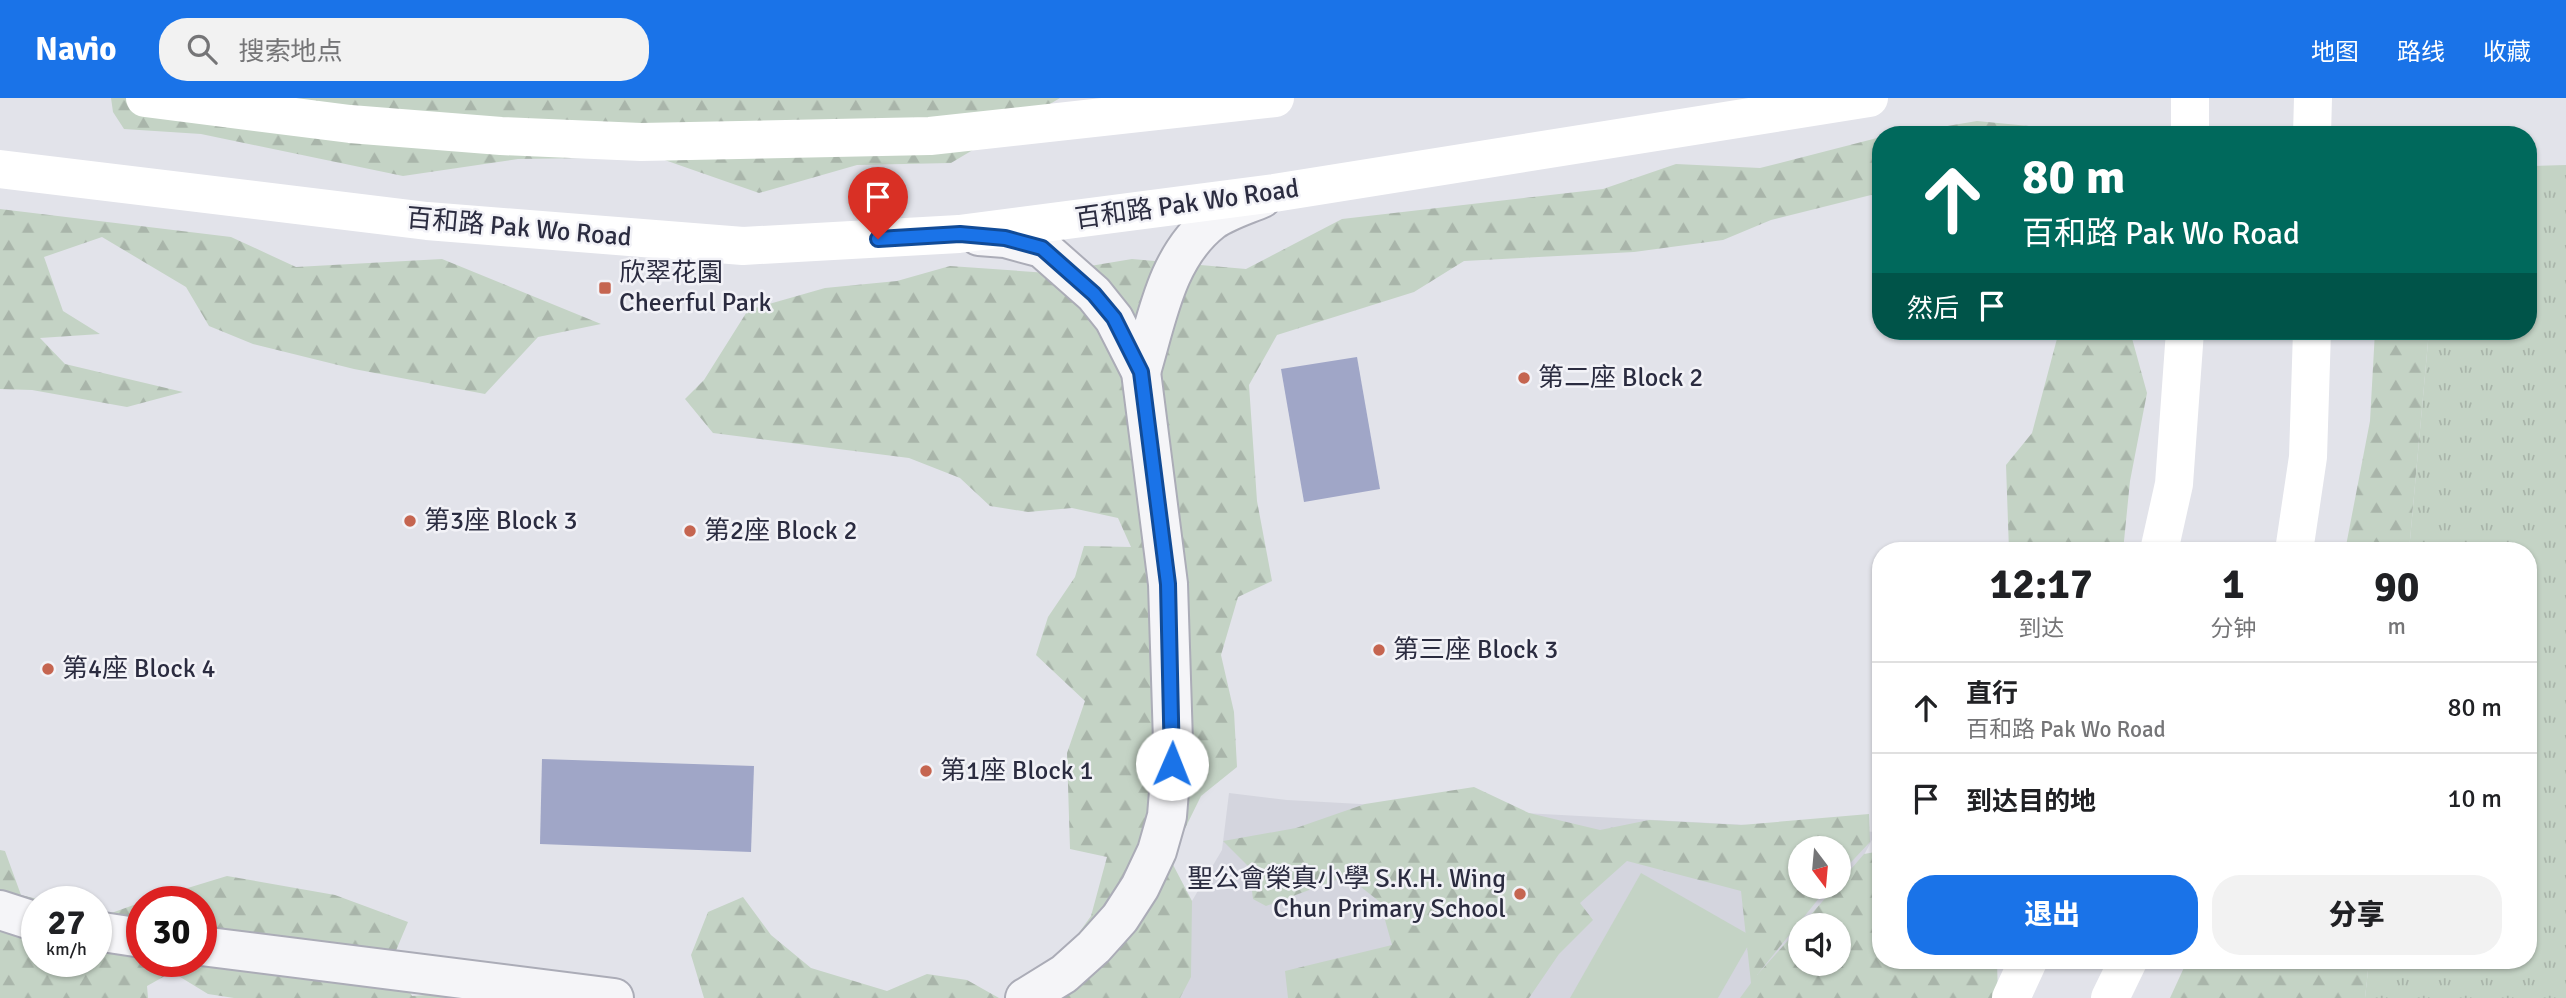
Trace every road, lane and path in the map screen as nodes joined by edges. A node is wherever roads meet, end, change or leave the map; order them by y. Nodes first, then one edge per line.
1 (145, 98) edge
2 (1275, 98) edge
3 (1869, 98) edge
4 (2190, 98) edge
5 (2313, 98) edge
6 (2190, 126) edge
7 (2312, 126) edge
8 (0, 169) edge
9 (1274, 193) junction
10 (960, 234) junction
11 (2184, 340) edge
12 (2312, 340) edge
13 (1141, 372) junction
14 (2161, 542) edge
15 (2295, 542) edge
16 (0, 911) edge
17 (21, 917) edge
18 (217, 948) edge
19 (2024, 969) edge
20 (2124, 969) edge
21 (614, 998) edge
22 (1025, 998) edge
23 (2011, 998) edge
24 (2110, 998) edge

1 - 2 main road
3 - 9 main road, 百和路 Pak Wo Road
4 - 6 main road
5 - 7 main road
8 - 10 main road, 百和路 Pak Wo Road
9 - 10 main road, 百和路 Pak Wo Road
9 - 13 street
10 - 13 street
11 - 14 main road
12 - 15 main road
13 - 22 street
16 - 17 street
18 - 21 street
19 - 23 main road
20 - 24 main road

